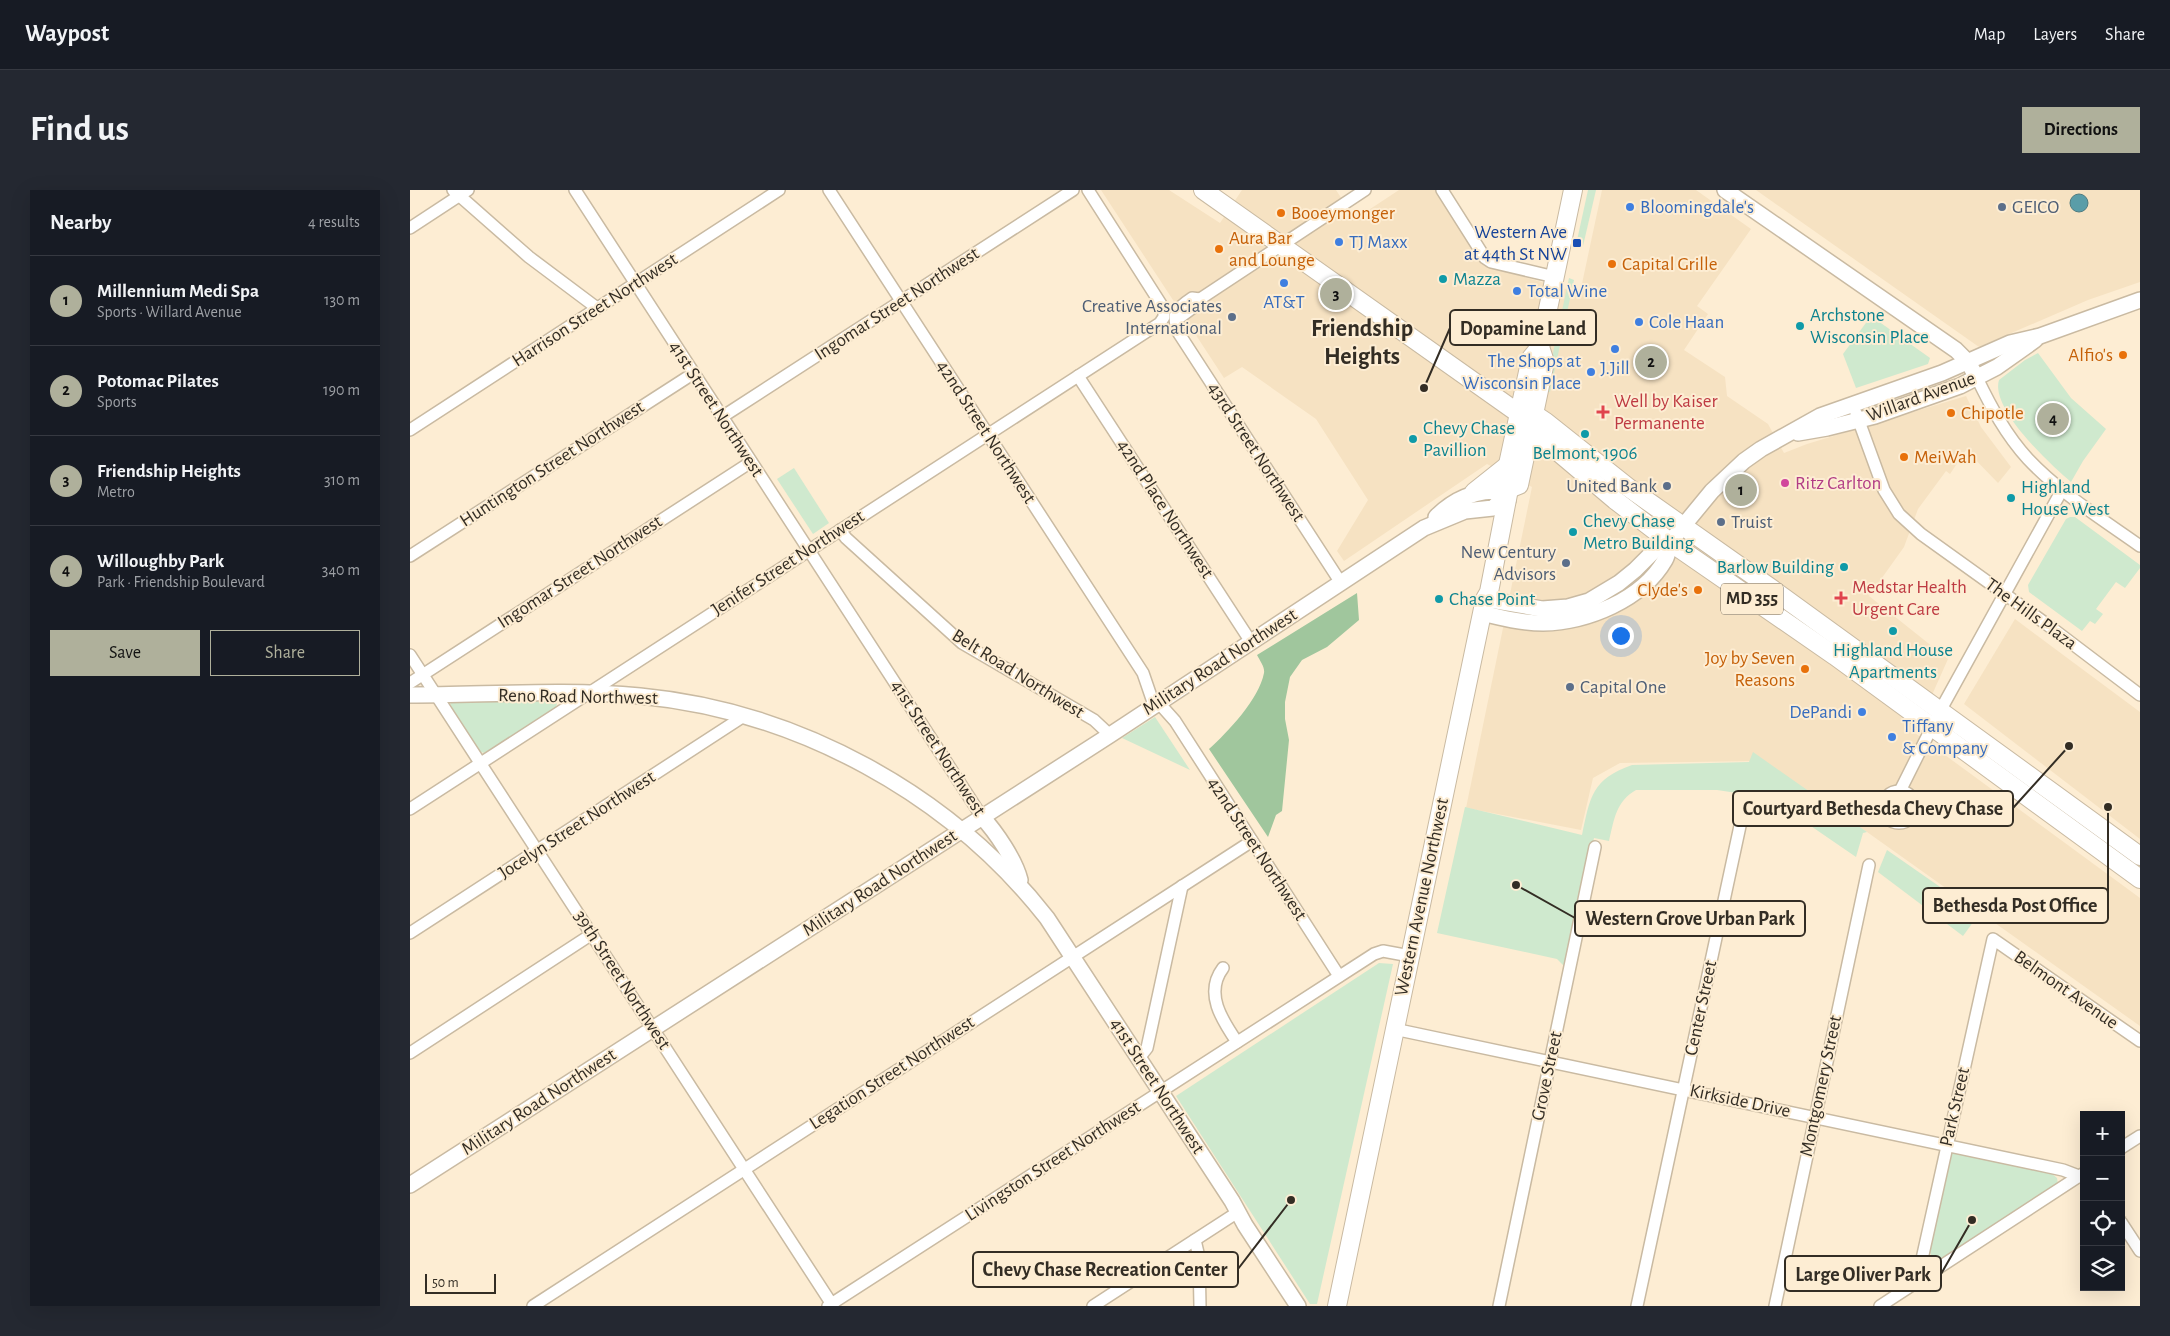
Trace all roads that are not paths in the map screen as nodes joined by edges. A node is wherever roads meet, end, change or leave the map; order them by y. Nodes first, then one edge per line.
1 (575, 190) edge
2 (779, 190) edge
3 (829, 190) edge
4 (1073, 190) edge
5 (1088, 190) edge
6 (1203, 190) edge
7 (1365, 190) edge
8 (1442, 190) edge
9 (1573, 190) edge
10 (1725, 190) edge
11 (460, 192) edge
12 (410, 228) edge
13 (1282, 245) junction
14 (1554, 277) junction
15 (635, 284) junction
16 (2140, 300) edge
17 (901, 301) junction
18 (597, 308) junction
19 (1170, 319) junction
20 (2040, 336) junction
21 (1968, 362) junction
22 (694, 373) junction
23 (1078, 376) junction
24 (1977, 378) junction
25 (1852, 404) junction
26 (722, 417) junction
27 (1528, 419) junction
28 (1858, 420) junction
29 (410, 430) edge
30 (987, 434) junction
31 (1791, 434) junction
32 (751, 462) junction
33 (1508, 465) junction
34 (2062, 490) junction
35 (1474, 492) junction
36 (1506, 496) junction
37 (1683, 526) junction
38 (1424, 528) junction
39 (840, 530) junction
40 (1670, 542) junction
41 (2140, 546) edge
42 (808, 550) junction
43 (410, 556) edge
44 (1643, 562) junction
45 (1341, 583) junction
46 (1642, 586) junction
47 (2005, 594) junction
48 (1483, 606) junction
49 (1251, 642) junction
50 (410, 655) edge
51 (423, 674) junction
52 (410, 683) edge
53 (410, 695) edge
54 (437, 695) junction
55 (585, 695) junction
56 (2140, 695) edge
57 (1162, 700) junction
58 (1940, 711) junction
59 (744, 716) junction
60 (1932, 727) junction
61 (1110, 735) junction
62 (481, 763) junction
63 (1901, 789) dead end
64 (1746, 798) dead end
65 (410, 809) edge
66 (982, 817) junction
67 (961, 831) junction
68 (1252, 841) junction
69 (977, 844) junction
70 (1595, 847) dead end
71 (537, 851) junction
72 (2140, 856) edge
73 (1869, 866) dead end
74 (2140, 879) edge
75 (1021, 886) junction
76 (1182, 886) junction
77 (410, 933) edge
78 (592, 934) junction
79 (1992, 939) joint
80 (1074, 956) junction
81 (1410, 956) junction
82 (1224, 968) dead end
83 (1339, 976) junction
84 (653, 1028) junction
85 (1394, 1029) junction
86 (1237, 1042) junction
87 (2140, 1042) edge
88 (410, 1053) edge
89 (1139, 1058) junction
90 (1551, 1061) junction
91 (1684, 1089) junction
92 (1160, 1092) junction
93 (1814, 1117) junction
94 (2140, 1136) edge
95 (1946, 1145) junction
96 (2125, 1145) edge
97 (744, 1169) junction
98 (2080, 1174) edge
99 (2080, 1177) edge
100 (410, 1185) edge
101 (1238, 1212) junction
102 (2125, 1228) edge
103 (1195, 1240) junction
104 (2140, 1251) edge
105 (1929, 1274) junction
106 (831, 1305) edge
107 (532, 1306) edge
108 (1093, 1306) edge
109 (1200, 1306) edge
110 (1298, 1306) edge
111 (1337, 1306) edge
112 (1499, 1306) edge
113 (1637, 1306) edge
114 (1775, 1306) edge
115 (1880, 1306) edge

1 - 15 street, 41st Street Northwest
2 - 15 street, Harrison Street Northwest
3 - 17 street, 42nd Street Northwest
4 - 17 street, Ingomar Street Northwest
5 - 19 street, 43rd Street Northwest
6 - 13 main road
7 - 13 street, Jenifer Street Northwest
8 - 14 street
9 - 14 main road, Western Avenue Northwest
10 - 21 main road
11 - 12 street
11 - 18 street
13 - 19 street, Jenifer Street Northwest
13 - 27 main road
14 - 27 main road, Western Avenue Northwest
15 - 18 street, Harrison Street Northwest
15 - 22 street, 41st Street Northwest
16 - 20 main road, Willard Avenue
17 - 26 street, Ingomar Street Northwest
17 - 30 street, 42nd Street Northwest
18 - 29 street, Harrison Street Northwest
19 - 23 street, Jenifer Street Northwest
19 - 45 street, 43rd Street Northwest
20 - 21 main road, Willard Avenue
20 - 24 main road, Willard Avenue
21 - 24 main road
21 - 25 main road, Willard Avenue
22 - 26 street, 41st Street Northwest
22 - 43 street, Huntington Street Northwest
23 - 30 street, Jenifer Street Northwest
23 - 49 street, 42nd Place Northwest
24 - 28 main road, Willard Avenue
24 - 34 street
25 - 28 street, The Hills Plaza
25 - 31 main road, Willard Avenue
26 - 32 street, 41st Street Northwest
27 - 33 main road, Western Avenue Northwest
27 - 36 main road, Western Avenue Northwest
27 - 37 main road, MD 355
27 - 40 main road, MD 355
28 - 31 main road, Willard Avenue
28 - 47 street, The Hills Plaza
30 - 39 street, Jenifer Street Northwest
30 - 57 street, 42nd Street Northwest
31 - 37 main road, Willard Avenue
32 - 42 street, 41st Street Northwest
32 - 51 street, Ingomar Street Northwest
33 - 35 main road
33 - 36 main road, Western Avenue Northwest
34 - 41 street
34 - 47 street
35 - 36 main road
35 - 38 main road, Military Road Northwest
36 - 38 main road, Military Road Northwest
36 - 48 main road, Western Avenue Northwest
37 - 40 main road, Willard Avenue
37 - 58 main road, MD 355
38 - 45 main road, Military Road Northwest
39 - 42 street, Jenifer Street Northwest
39 - 61 street, Belt Road Northwest
40 - 44 main road
40 - 46 main road
40 - 60 main road, MD 355
42 - 55 street, Jenifer Street Northwest
42 - 66 street, 41st Street Northwest
44 - 46 main road
44 - 48 main road
45 - 49 main road, Military Road Northwest
46 - 48 main road
47 - 56 street, The Hills Plaza
47 - 58 street
48 - 81 main road, Western Avenue Northwest
49 - 57 main road, Military Road Northwest
50 - 51 street, 39th Street Northwest
51 - 52 street, Ingomar Street Northwest
51 - 54 street, 39th Street Northwest
53 - 54 main road, Reno Road Northwest
54 - 55 main road, Reno Road Northwest
54 - 62 street, 39th Street Northwest
55 - 59 main road, Reno Road Northwest
55 - 62 street, Jenifer Street Northwest
57 - 61 main road, Military Road Northwest
57 - 68 street, 42nd Street Northwest
58 - 60 street
58 - 72 main road, MD 355
59 - 67 main road, Reno Road Northwest
59 - 71 street, Jocelyn Street Northwest
60 - 63 street
60 - 74 main road, MD 355
61 - 66 main road, Military Road Northwest
62 - 65 street, Jenifer Street Northwest
62 - 71 street, 39th Street Northwest
64 - 91 street, Center Street
66 - 67 main road, Military Road Northwest
66 - 69 main road
66 - 75 main road, 41st Street Northwest
67 - 69 main road, Reno Road Northwest
67 - 84 main road, Military Road Northwest
68 - 76 street, Legation Street Northwest
68 - 83 street, 42nd Street Northwest
69 - 75 main road, Reno Road Northwest
70 - 90 street, Grove Street
71 - 77 street, Jocelyn Street Northwest
71 - 78 street, 39th Street Northwest
73 - 93 street, Montgomery Street
75 - 80 main road, 41st Street Northwest
76 - 80 street, Legation Street Northwest
76 - 89 street
78 - 84 street, 39th Street Northwest
78 - 88 street
79 - 87 street, Belmont Avenue
79 - 95 street, Park Street
80 - 89 main road, 41st Street Northwest
80 - 97 street, Legation Street Northwest
81 - 83 street, Livingston Street Northwest
81 - 85 main road, Western Avenue Northwest
82 - 86 street
83 - 86 street, Livingston Street Northwest
84 - 97 street, 39th Street Northwest
84 - 100 main road, Military Road Northwest
85 - 90 street, Kirkside Drive
85 - 111 main road, Western Avenue Northwest
86 - 92 street, Livingston Street Northwest
89 - 92 main road, 41st Street Northwest
90 - 91 street, Kirkside Drive
90 - 112 street, Grove Street
91 - 93 street, Kirkside Drive
91 - 113 street, Center Street
92 - 101 main road, 41st Street Northwest
92 - 106 street, Livingston Street Northwest
93 - 95 street, Kirkside Drive
93 - 114 street, Montgomery Street
94 - 96 street
95 - 98 street, Kirkside Drive
95 - 105 street, Park Street
97 - 106 street, 39th Street Northwest
97 - 107 street, Legation Street Northwest
99 - 105 street
101 - 103 street
101 - 110 main road, 41st Street Northwest
102 - 104 street
103 - 108 street
103 - 109 street
105 - 115 street

